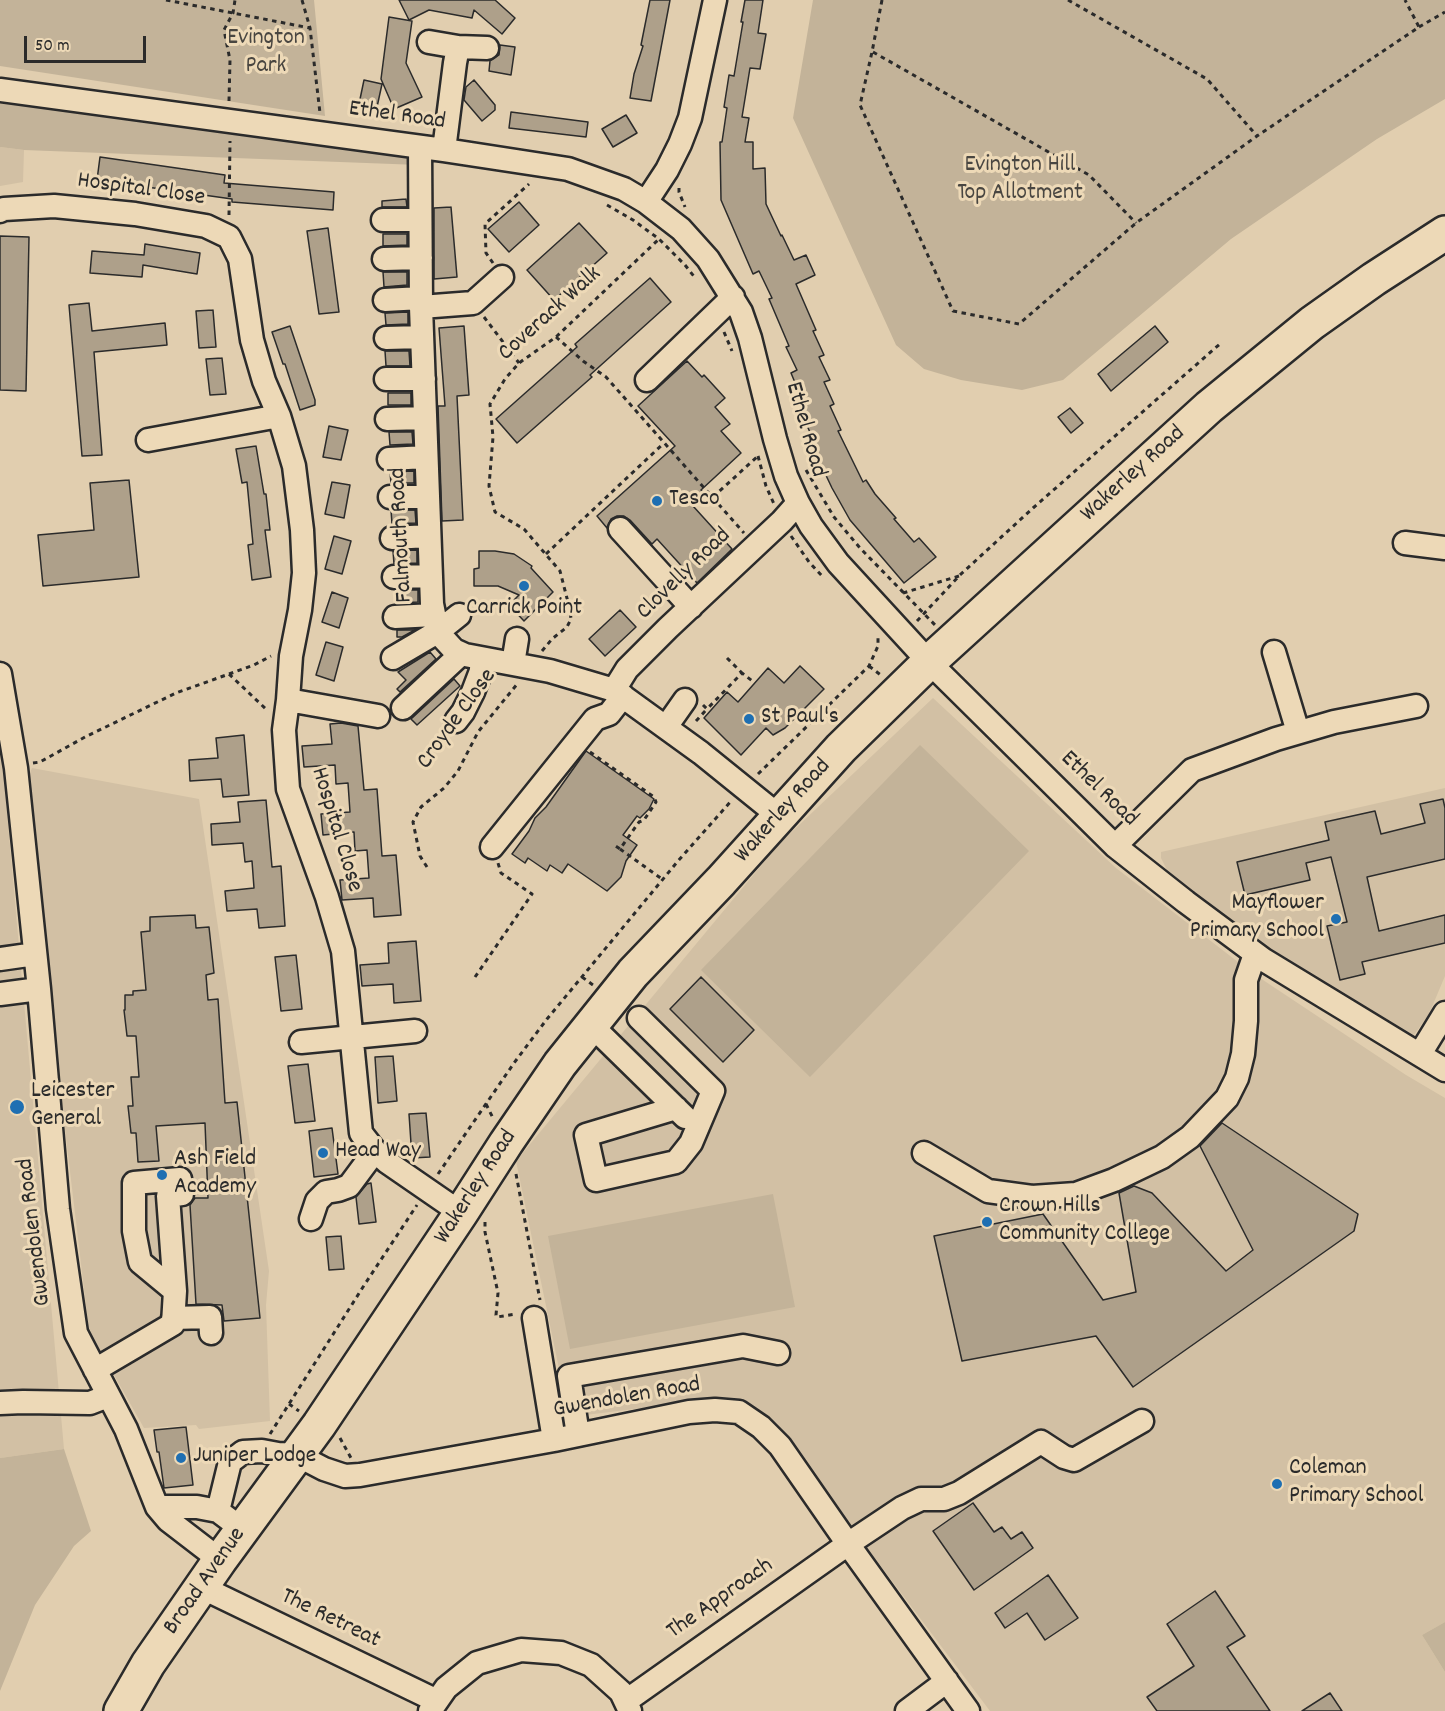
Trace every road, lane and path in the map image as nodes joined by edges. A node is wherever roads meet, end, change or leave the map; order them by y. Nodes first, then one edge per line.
1 (166, 0) edge
2 (235, 0) edge
3 (302, 0) edge
4 (715, 0) edge
5 (882, 0) edge
6 (1068, 0) edge
7 (1405, 0) edge
8 (1445, 12) edge
9 (233, 13) junction
10 (1419, 27) junction
11 (310, 28) junction
12 (429, 42) dead end
13 (458, 47) junction
14 (487, 48) dead end
15 (872, 52) junction
16 (0, 90) edge
17 (230, 111) junction
18 (320, 115) dead end
19 (1257, 136) junction
20 (420, 147) junction
21 (444, 150) junction
22 (680, 181) dead end
23 (519, 182) dead end
24 (529, 184) junction
25 (538, 185) dead end
26 (646, 202) junction
27 (604, 203) dead end
28 (686, 209) dead end
29 (0, 211) edge
30 (383, 220) dead end
31 (420, 220) junction
32 (1136, 223) junction
33 (1445, 233) edge
34 (229, 237) junction
35 (659, 239) junction
36 (421, 258) junction
37 (384, 259) dead end
38 (502, 277) joint
39 (697, 280) dead end
40 (385, 300) dead end
41 (421, 302) junction
42 (473, 303) junction
43 (725, 305) junction
44 (422, 337) junction
45 (556, 337) junction
46 (386, 338) dead end
47 (1221, 343) dead end
48 (734, 358) dead end
49 (519, 363) junction
50 (386, 379) dead end
51 (424, 379) junction
52 (647, 380) dead end
53 (279, 416) junction
54 (425, 418) junction
55 (387, 419) dead end
56 (148, 440) dead end
57 (664, 443) junction
58 (426, 458) junction
59 (389, 459) dead end
60 (801, 462) dead end
61 (428, 496) junction
62 (390, 497) dead end
63 (712, 497) junction
64 (798, 502) junction
65 (782, 521) junction
66 (620, 529) dead end
67 (429, 536) junction
68 (392, 538) dead end
69 (1405, 543) dead end
70 (755, 546) junction
71 (1445, 548) edge
72 (546, 554) junction
73 (960, 575) junction
74 (431, 576) junction
75 (394, 577) dead end
76 (823, 577) dead end
77 (903, 593) junction
78 (699, 600) junction
79 (925, 614) junction
80 (459, 615) dead end
81 (395, 617) dead end
82 (436, 623) junction
83 (871, 628) dead end
84 (903, 634) junction
85 (517, 639) dead end
86 (293, 645) junction
87 (940, 652) junction
88 (1274, 652) dead end
89 (471, 656) junction
90 (393, 658) dead end
91 (727, 658) dead end
92 (521, 665) junction
93 (742, 673) junction
94 (0, 674) edge
95 (229, 674) junction
96 (755, 683) dead end
97 (619, 693) junction
98 (288, 700) junction
99 (692, 701) joint
100 (1416, 706) dead end
101 (404, 708) dead end
102 (378, 716) dead end
103 (456, 721) dead end
104 (284, 727) junction
105 (666, 727) junction
106 (1298, 732) junction
107 (585, 749) dead end
108 (16, 768) junction
109 (744, 787) junction
110 (779, 816) junction
111 (614, 845) dead end
112 (1115, 846) junction
113 (620, 849) junction
114 (494, 851) joint
115 (427, 867) dead end
116 (662, 880) junction
117 (35, 954) junction
118 (1255, 954) junction
119 (0, 958) edge
120 (476, 977) dead end
121 (39, 989) junction
122 (0, 994) edge
123 (1445, 1013) edge
124 (639, 1018) dead end
125 (591, 1025) junction
126 (415, 1031) dead end
127 (353, 1037) junction
128 (301, 1042) dead end
129 (1420, 1054) junction
130 (1445, 1070) edge
131 (676, 1108) junction
132 (697, 1129) junction
133 (506, 1143) junction
134 (375, 1151) junction
135 (924, 1153) dead end
136 (427, 1190) junction
137 (469, 1200) junction
138 (311, 1220) dead end
139 (175, 1292) junction
140 (173, 1318) junction
141 (534, 1318) junction
142 (211, 1333) dead end
143 (778, 1353) dead end
144 (95, 1370) junction
145 (108, 1396) junction
146 (0, 1403) edge
147 (1142, 1421) dead end
148 (578, 1435) junction
149 (554, 1440) junction
150 (260, 1451) junction
151 (297, 1455) junction
152 (157, 1507) junction
153 (230, 1521) junction
154 (848, 1544) junction
155 (220, 1560) junction
156 (201, 1587) junction
157 (947, 1681) junction
158 (433, 1706) edge
159 (628, 1706) edge
160 (121, 1711) edge
161 (907, 1711) edge
162 (968, 1711) edge

1 - 9 path
2 - 9 path
3 - 11 path
4 - 26 street
5 - 15 path
6 - 19 path
7 - 10 path
8 - 10 path
9 - 11 path
9 - 17 path
10 - 19 path
11 - 18 path
12 - 13 street
13 - 14 street
13 - 21 street
15 - 32 path
15 - 32 path
16 - 17 street, Ethel Road
17 - 20 street, Ethel Road
17 - 34 path
19 - 32 path
20 - 21 street, Ethel Road
20 - 31 street, Falmouth Road
21 - 26 street, Ethel Road
22 - 28 path
23 - 24 path
24 - 25 path
24 - 38 path
26 - 43 street, Ethel Road
27 - 35 path
29 - 34 street, Hospital Close
30 - 31 street
31 - 36 street, Falmouth Road
33 - 87 highway, Wakerley Road
34 - 53 street, Hospital Close
35 - 39 path
35 - 45 path, Coverack Walk
36 - 37 street
36 - 41 street, Falmouth Road
38 - 42 street
40 - 41 street
41 - 42 street
41 - 44 street, Falmouth Road
42 - 49 path
43 - 48 path
43 - 52 street
43 - 64 street, Ethel Road
44 - 46 street
44 - 51 street, Falmouth Road
45 - 49 path, Coverack Walk
45 - 57 path
47 - 73 path
49 - 72 path, Coverack Walk
50 - 51 street
51 - 54 street, Falmouth Road
53 - 56 street
53 - 86 street, Hospital Close
54 - 55 street
54 - 58 street, Falmouth Road
57 - 63 path
57 - 72 path
58 - 59 street
58 - 61 street, Falmouth Road
60 - 77 path
61 - 62 street
61 - 67 street, Falmouth Road
63 - 65 path
63 - 70 path
64 - 65 street, Clovelly Road
64 - 84 street, Ethel Road
65 - 70 street, Clovelly Road
65 - 76 path
66 - 78 street
67 - 68 street
67 - 74 street, Falmouth Road
69 - 71 street
70 - 78 street, Clovelly Road
72 - 92 path, Coverack Walk
73 - 77 path
73 - 79 path
74 - 75 street
74 - 82 street, Falmouth Road
77 - 79 path
78 - 97 street, Clovelly Road
79 - 84 path
79 - 87 path
80 - 82 street
81 - 82 street
82 - 89 street, Falmouth Road
82 - 90 street
83 - 109 path
84 - 87 street, Ethel Road
85 - 92 street
86 - 95 path
86 - 98 street, Hospital Close
87 - 110 highway, Wakerley Road
87 - 112 street, Ethel Road
88 - 106 street
89 - 92 street
89 - 101 street
89 - 103 street, Croyde Close
91 - 93 path
92 - 97 street
92 - 115 path, Croyde Close
93 - 96 path
93 - 99 path
94 - 108 street, Gwendolen Road
95 - 104 path
95 - 108 path
97 - 105 street
97 - 114 street, Clovelly Road
98 - 102 street
98 - 104 street, Hospital Close
99 - 105 street
100 - 106 street
104 - 127 street, Hospital Close
105 - 109 street
106 - 112 street
107 - 113 path
108 - 117 street, Gwendolen Road
109 - 110 street
109 - 116 path
110 - 125 highway, Wakerley Road
111 - 113 path
112 - 118 street, Ethel Road
113 - 116 path
114 - 120 path
116 - 136 path
117 - 119 street
117 - 121 street, Gwendolen Road
118 - 129 street, Ethel Road
118 - 135 street
121 - 122 street
121 - 144 street, Gwendolen Road
123 - 129 street
124 - 132 street
125 - 131 street
125 - 133 highway, Wakerley Road
126 - 127 street
127 - 128 street
127 - 134 street, Hospital Close
129 - 130 street, Ethel Road
131 - 132 street
131 - 132 street
133 - 137 highway, Wakerley Road
133 - 141 path
134 - 136 street, Hospital Close
134 - 138 street
136 - 137 street, Hospital Close
136 - 150 path
137 - 141 path
137 - 151 highway, Wakerley Road
139 - 139 street
139 - 140 street
140 - 142 street
140 - 144 street
141 - 149 street
143 - 148 street
144 - 145 street, Gwendolen Road
145 - 146 street
145 - 152 street, Gwendolen Road
147 - 154 street, The Approach
148 - 149 street, Gwendolen Road
148 - 154 street, Gwendolen Road
149 - 151 street, Gwendolen Road
150 - 151 street
150 - 153 street
151 - 153 highway, Broad Avenue
152 - 153 street
152 - 155 street, Gwendolen Road
153 - 155 highway, Broad Avenue
154 - 157 street, Gwendolen Road
154 - 159 street, The Approach
155 - 156 highway, Broad Avenue
156 - 158 street, The Retreat
156 - 160 highway, Broad Avenue
157 - 161 street
157 - 162 street, Gwendolen Road
158 - 159 street

